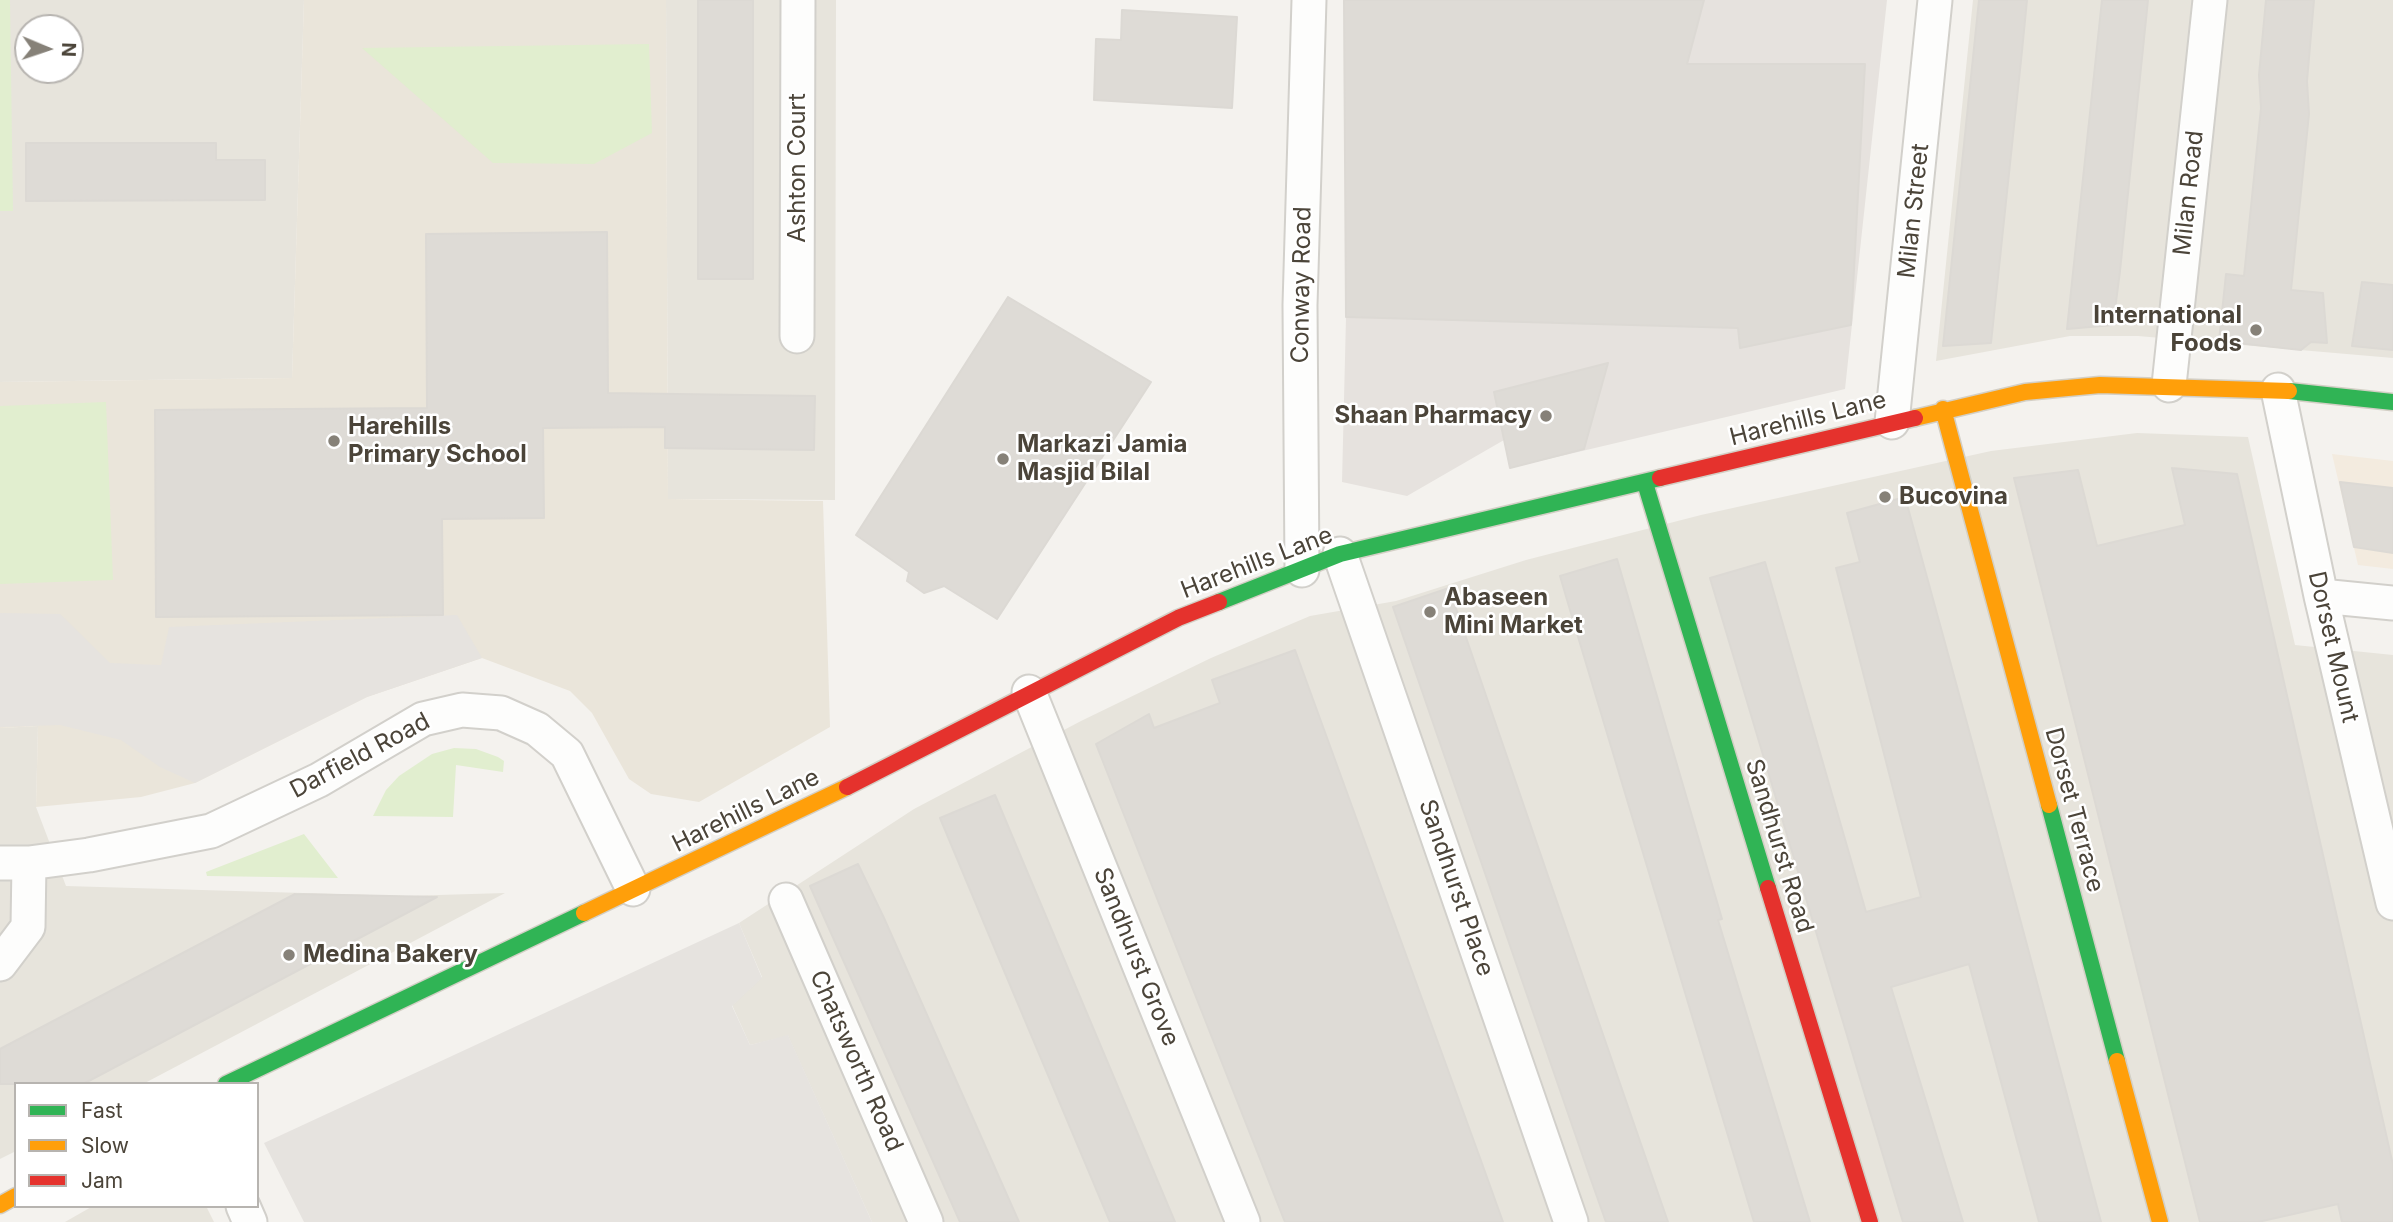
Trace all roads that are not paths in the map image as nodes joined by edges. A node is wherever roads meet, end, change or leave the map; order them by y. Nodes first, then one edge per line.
1 (798, 0) edge
2 (1309, 0) edge
3 (1935, 0) edge
4 (2210, 0) edge
5 (797, 336) dead end
6 (2169, 385) junction
7 (2278, 390) junction
8 (2393, 402) edge
9 (1943, 410) junction
10 (1892, 422) junction
11 (1645, 483) junction
12 (1340, 554) junction
13 (1302, 570) junction
14 (2321, 596) junction
15 (2393, 603) edge
16 (1029, 692) junction
17 (15, 863) edge
18 (634, 890) junction
19 (786, 900) dead end
20 (2393, 903) edge
21 (0, 964) edge
22 (230, 1082) edge
23 (926, 1222) edge
24 (1243, 1222) edge
25 (1571, 1222) edge
26 (1870, 1222) edge
27 (2160, 1222) edge

1 - 5 street, Ashton Court
2 - 13 street, Conway Road
3 - 10 street, Milan Street
4 - 6 street, Milan Road
6 - 7 main road, Harehills Lane
6 - 9 main road, Harehills Lane
7 - 8 main road, Harehills Lane
7 - 14 street, Dorset Mount
9 - 10 main road, Harehills Lane
9 - 27 main road, Dorset Terrace
10 - 11 main road, Harehills Lane
11 - 12 main road, Harehills Lane
11 - 26 main road, Sandhurst Road
12 - 13 main road, Harehills Lane
12 - 25 street, Sandhurst Place
13 - 16 main road, Harehills Lane
14 - 15 street
14 - 20 street, Dorset Mount
16 - 18 main road, Harehills Lane
16 - 24 street, Sandhurst Grove
17 - 18 street, Darfield Road
17 - 21 street
18 - 22 main road, Harehills Lane
19 - 23 street, Chatsworth Road

